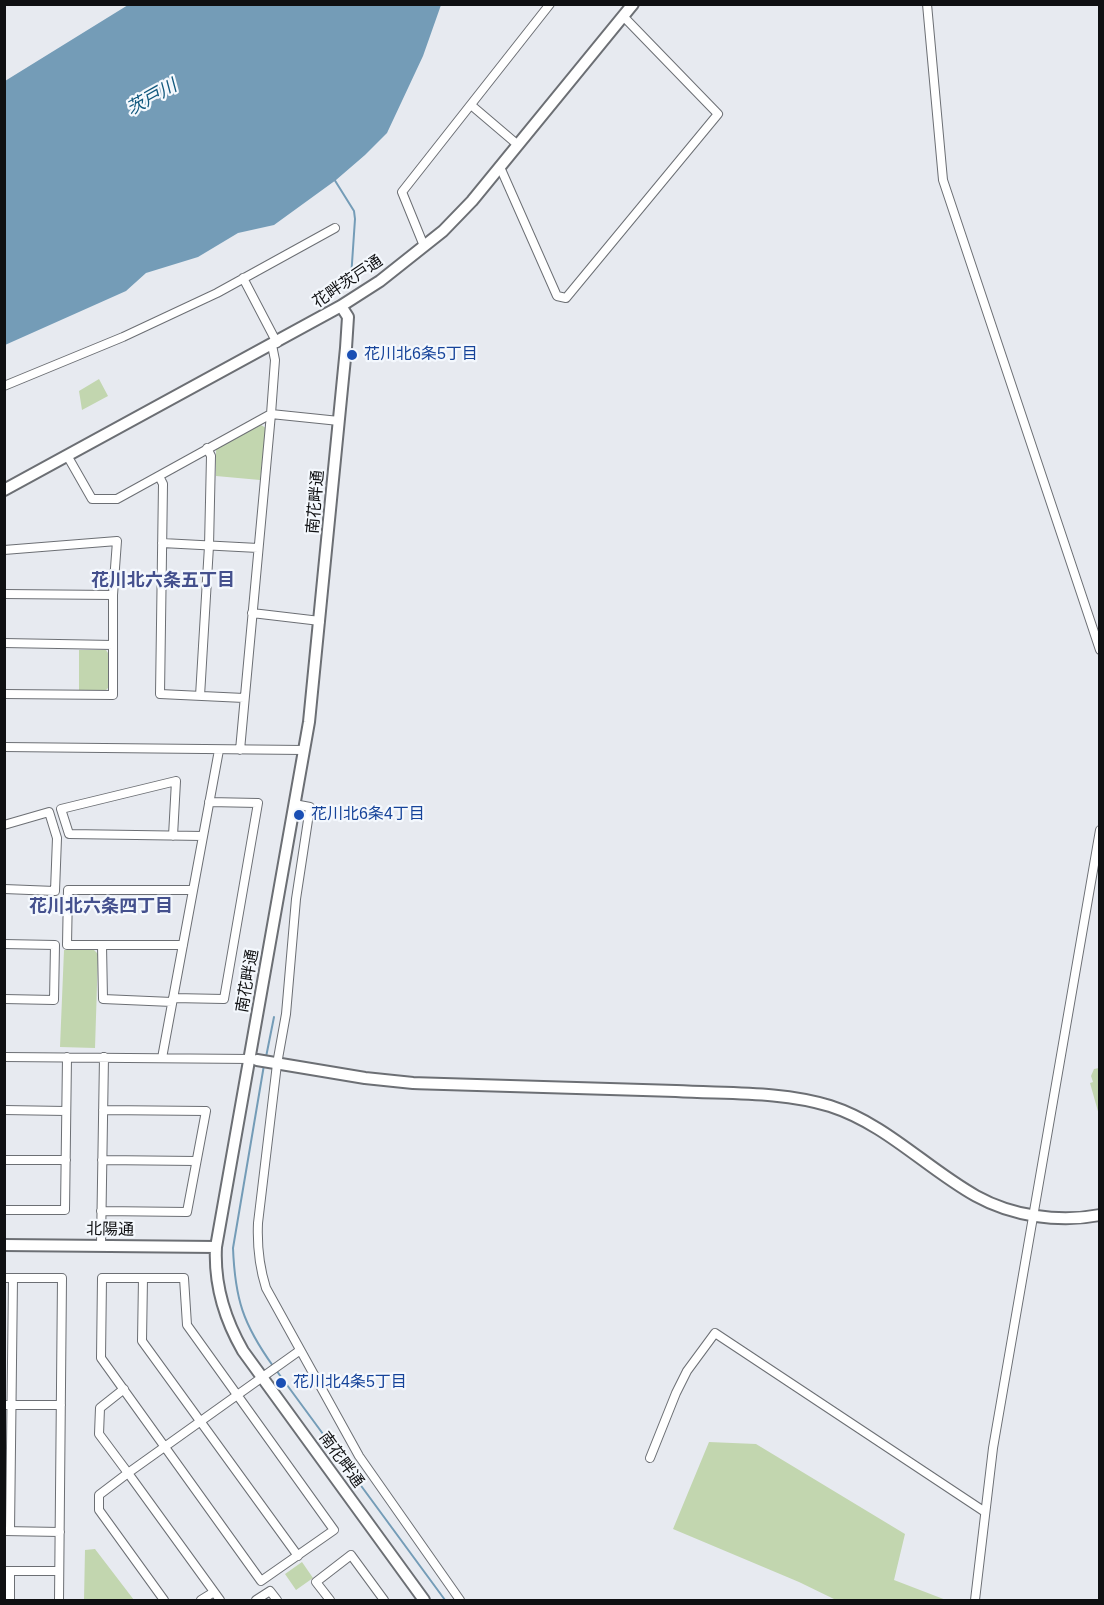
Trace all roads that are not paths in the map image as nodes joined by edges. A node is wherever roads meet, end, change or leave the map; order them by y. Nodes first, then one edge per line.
1 (550, 4) edge
2 (633, 4) edge
3 (927, 4) edge
4 (623, 16) junction
5 (471, 105) junction
6 (518, 145) junction
7 (500, 167) junction
8 (335, 228) dead end
9 (424, 246) junction
10 (243, 278) junction
11 (341, 306) junction
12 (274, 344) junction
13 (4, 386) edge
14 (271, 414) junction
15 (339, 421) junction
16 (207, 448) junction
17 (68, 457) junction
18 (159, 476) junction
19 (5, 488) edge
20 (162, 543) junction
21 (209, 546) junction
22 (258, 548) junction
23 (4, 550) edge
24 (4, 594) edge
25 (113, 595) junction
26 (252, 613) junction
27 (320, 621) junction
28 (4, 643) edge
29 (113, 645) junction
30 (1100, 650) edge
31 (4, 694) edge
32 (201, 696) junction
33 (244, 698) junction
34 (4, 747) edge
35 (219, 750) junction
36 (240, 750) junction
37 (304, 750) junction
38 (209, 801) junction
39 (294, 804) junction
40 (4, 825) edge
41 (1100, 830) edge
42 (173, 836) junction
43 (203, 836) junction
44 (4, 889) edge
45 (193, 890) junction
46 (4, 944) edge
47 (102, 945) junction
48 (183, 945) junction
49 (4, 999) edge
50 (172, 1000) junction
51 (4, 1057) edge
52 (67, 1057) junction
53 (104, 1057) junction
54 (162, 1058) junction
55 (253, 1059) junction
56 (274, 1063) junction
57 (4, 1110) edge
58 (103, 1110) junction
59 (66, 1111) junction
60 (4, 1160) edge
61 (66, 1160) junction
62 (102, 1160) junction
63 (196, 1161) junction
64 (4, 1210) edge
65 (101, 1211) junction
66 (1035, 1215) junction
67 (1100, 1215) edge
68 (4, 1245) edge
69 (101, 1245) junction
70 (216, 1247) junction
71 (9, 1278) edge
72 (142, 1278) junction
73 (299, 1351) junction
74 (266, 1374) junction
75 (124, 1389) junction
76 (236, 1396) junction
77 (8, 1405) edge
78 (61, 1406) junction
79 (201, 1421) junction
80 (165, 1447) junction
81 (651, 1458) dead end
82 (128, 1473) junction
83 (985, 1512) junction
84 (7, 1531) edge
85 (60, 1532) junction
86 (298, 1556) junction
87 (7, 1571) edge
88 (59, 1571) junction
89 (214, 1592) junction
90 (10, 1600) edge
91 (59, 1600) edge
92 (164, 1600) edge
93 (201, 1600) edge
94 (220, 1600) edge
95 (256, 1600) edge
96 (277, 1600) edge
97 (330, 1600) edge
98 (384, 1600) edge
99 (424, 1600) edge
100 (460, 1600) edge
101 (975, 1600) edge

1 - 5 street
2 - 4 street, 花畔茨戸通
3 - 30 street
4 - 6 street, 花畔茨戸通
4 - 7 street
5 - 6 street
5 - 9 street
6 - 7 street, 花畔茨戸通
7 - 9 street, 花畔茨戸通
8 - 10 street
9 - 11 street, 花畔茨戸通
10 - 12 street
10 - 13 street
11 - 12 street, 花畔茨戸通
11 - 15 street, 南花畔通
12 - 14 street
12 - 17 street, 花畔茨戸通
14 - 15 street
14 - 16 street
14 - 22 street
15 - 27 street, 南花畔通
16 - 18 street
16 - 21 street
17 - 18 street
17 - 19 street, 花畔茨戸通
18 - 20 street
20 - 21 street
20 - 32 street
21 - 22 street
21 - 32 street
22 - 26 street
23 - 25 street
24 - 25 street
25 - 29 street
26 - 27 street
26 - 33 street
27 - 37 street, 南花畔通
28 - 29 street
29 - 31 street
32 - 33 street
33 - 36 street
34 - 35 street
35 - 36 street
35 - 38 street
36 - 37 street
37 - 39 street, 南花畔通
38 - 43 street
38 - 50 street
39 - 55 street, 南花畔通
39 - 56 street
40 - 44 street
41 - 66 street
42 - 42 street
42 - 43 street
43 - 45 street
45 - 47 street
45 - 48 street
46 - 49 street
47 - 48 street
47 - 50 street
48 - 50 street
50 - 54 street
51 - 52 street
52 - 53 street
52 - 59 street
53 - 54 street
53 - 58 street
54 - 55 street
55 - 56 street
55 - 70 street, 南花畔通
56 - 66 street
56 - 73 street
57 - 59 street
58 - 62 street
58 - 63 street
59 - 61 street
60 - 61 street
61 - 64 street
62 - 63 street
62 - 65 street
63 - 65 street
65 - 69 street
66 - 67 street
66 - 83 street
68 - 69 street, 北陽通
69 - 70 street, 北陽通
70 - 74 street, 南花畔通
71 - 77 street
71 - 78 street
72 - 75 street
72 - 76 street
72 - 79 street
73 - 74 street
73 - 100 street
74 - 76 street
74 - 99 street, 南花畔通
75 - 80 street
75 - 82 street
76 - 79 street
76 - 86 street
77 - 78 street
77 - 84 street
78 - 85 street
79 - 80 street
79 - 86 street
80 - 82 street
80 - 86 street
81 - 83 street
82 - 89 street
82 - 92 street
83 - 101 street
84 - 85 street
85 - 88 street
87 - 88 street
87 - 90 street
88 - 91 street
89 - 93 street
89 - 94 street
95 - 96 street
97 - 98 street

